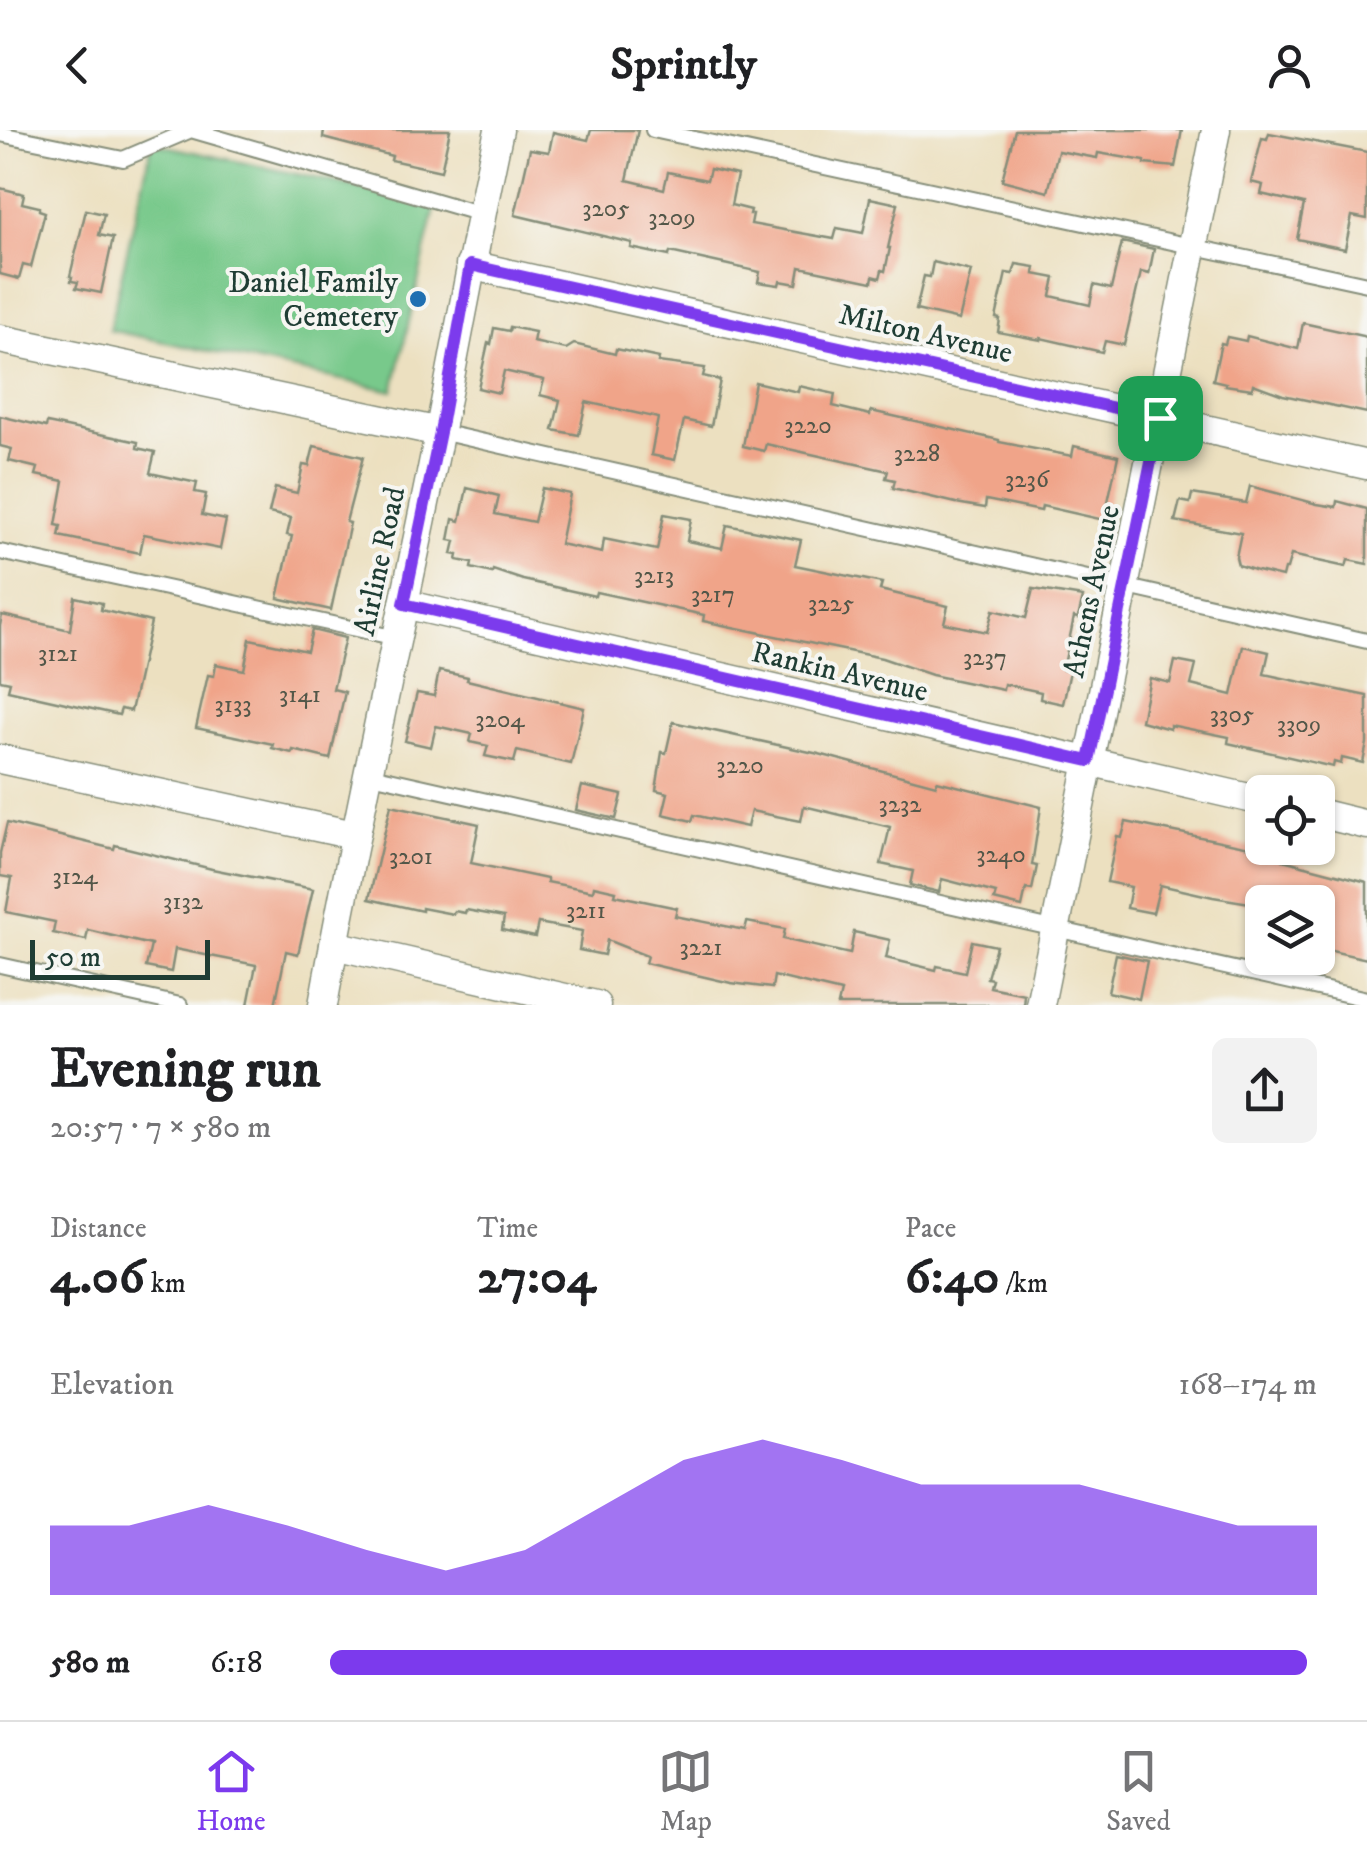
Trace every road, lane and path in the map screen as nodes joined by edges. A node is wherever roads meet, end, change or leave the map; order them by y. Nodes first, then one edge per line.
1 (499, 130) edge
2 (654, 130) edge
3 (1216, 130) edge
4 (0, 134) edge
5 (481, 214) junction
6 (1193, 248) junction
7 (470, 265) junction
8 (1367, 284) edge
9 (0, 339) edge
10 (1160, 418) junction
11 (440, 432) junction
12 (1367, 465) edge
13 (0, 552) edge
14 (1125, 587) junction
15 (404, 604) junction
16 (397, 638) junction
17 (1367, 641) edge
18 (0, 759) edge
19 (1089, 761) junction
20 (367, 774) junction
21 (1245, 797) edge
22 (1335, 817) edge
23 (1367, 824) edge
24 (354, 836) junction
25 (1056, 929) junction
26 (334, 946) junction
27 (0, 966) edge
28 (1367, 999) edge
29 (180, 1005) edge
30 (323, 1005) edge
31 (596, 1005) edge
32 (1040, 1005) edge

1 - 5 street, Airline Road
2 - 6 lane
3 - 6 street, Athens Avenue
4 - 5 lane
5 - 7 street, Airline Road
6 - 8 lane
6 - 10 street, Athens Avenue
7 - 10 street, Milton Avenue
7 - 11 street, Airline Road
9 - 11 street
10 - 12 street, Milton Avenue
10 - 14 street, Athens Avenue
11 - 14 lane
11 - 15 street, Airline Road
13 - 16 lane
14 - 17 lane
14 - 19 street, Athens Avenue
15 - 16 street, Airline Road
15 - 19 street, Rankin Avenue
16 - 20 street, Airline Road
18 - 24 street
19 - 21 street, Rankin Avenue
19 - 25 street, Athens Avenue
20 - 24 street, Airline Road
20 - 25 lane
22 - 23 street
24 - 26 street, Airline Road
25 - 28 lane
25 - 32 street, Athens Avenue
26 - 30 street, Airline Road
26 - 31 street
27 - 29 lane

